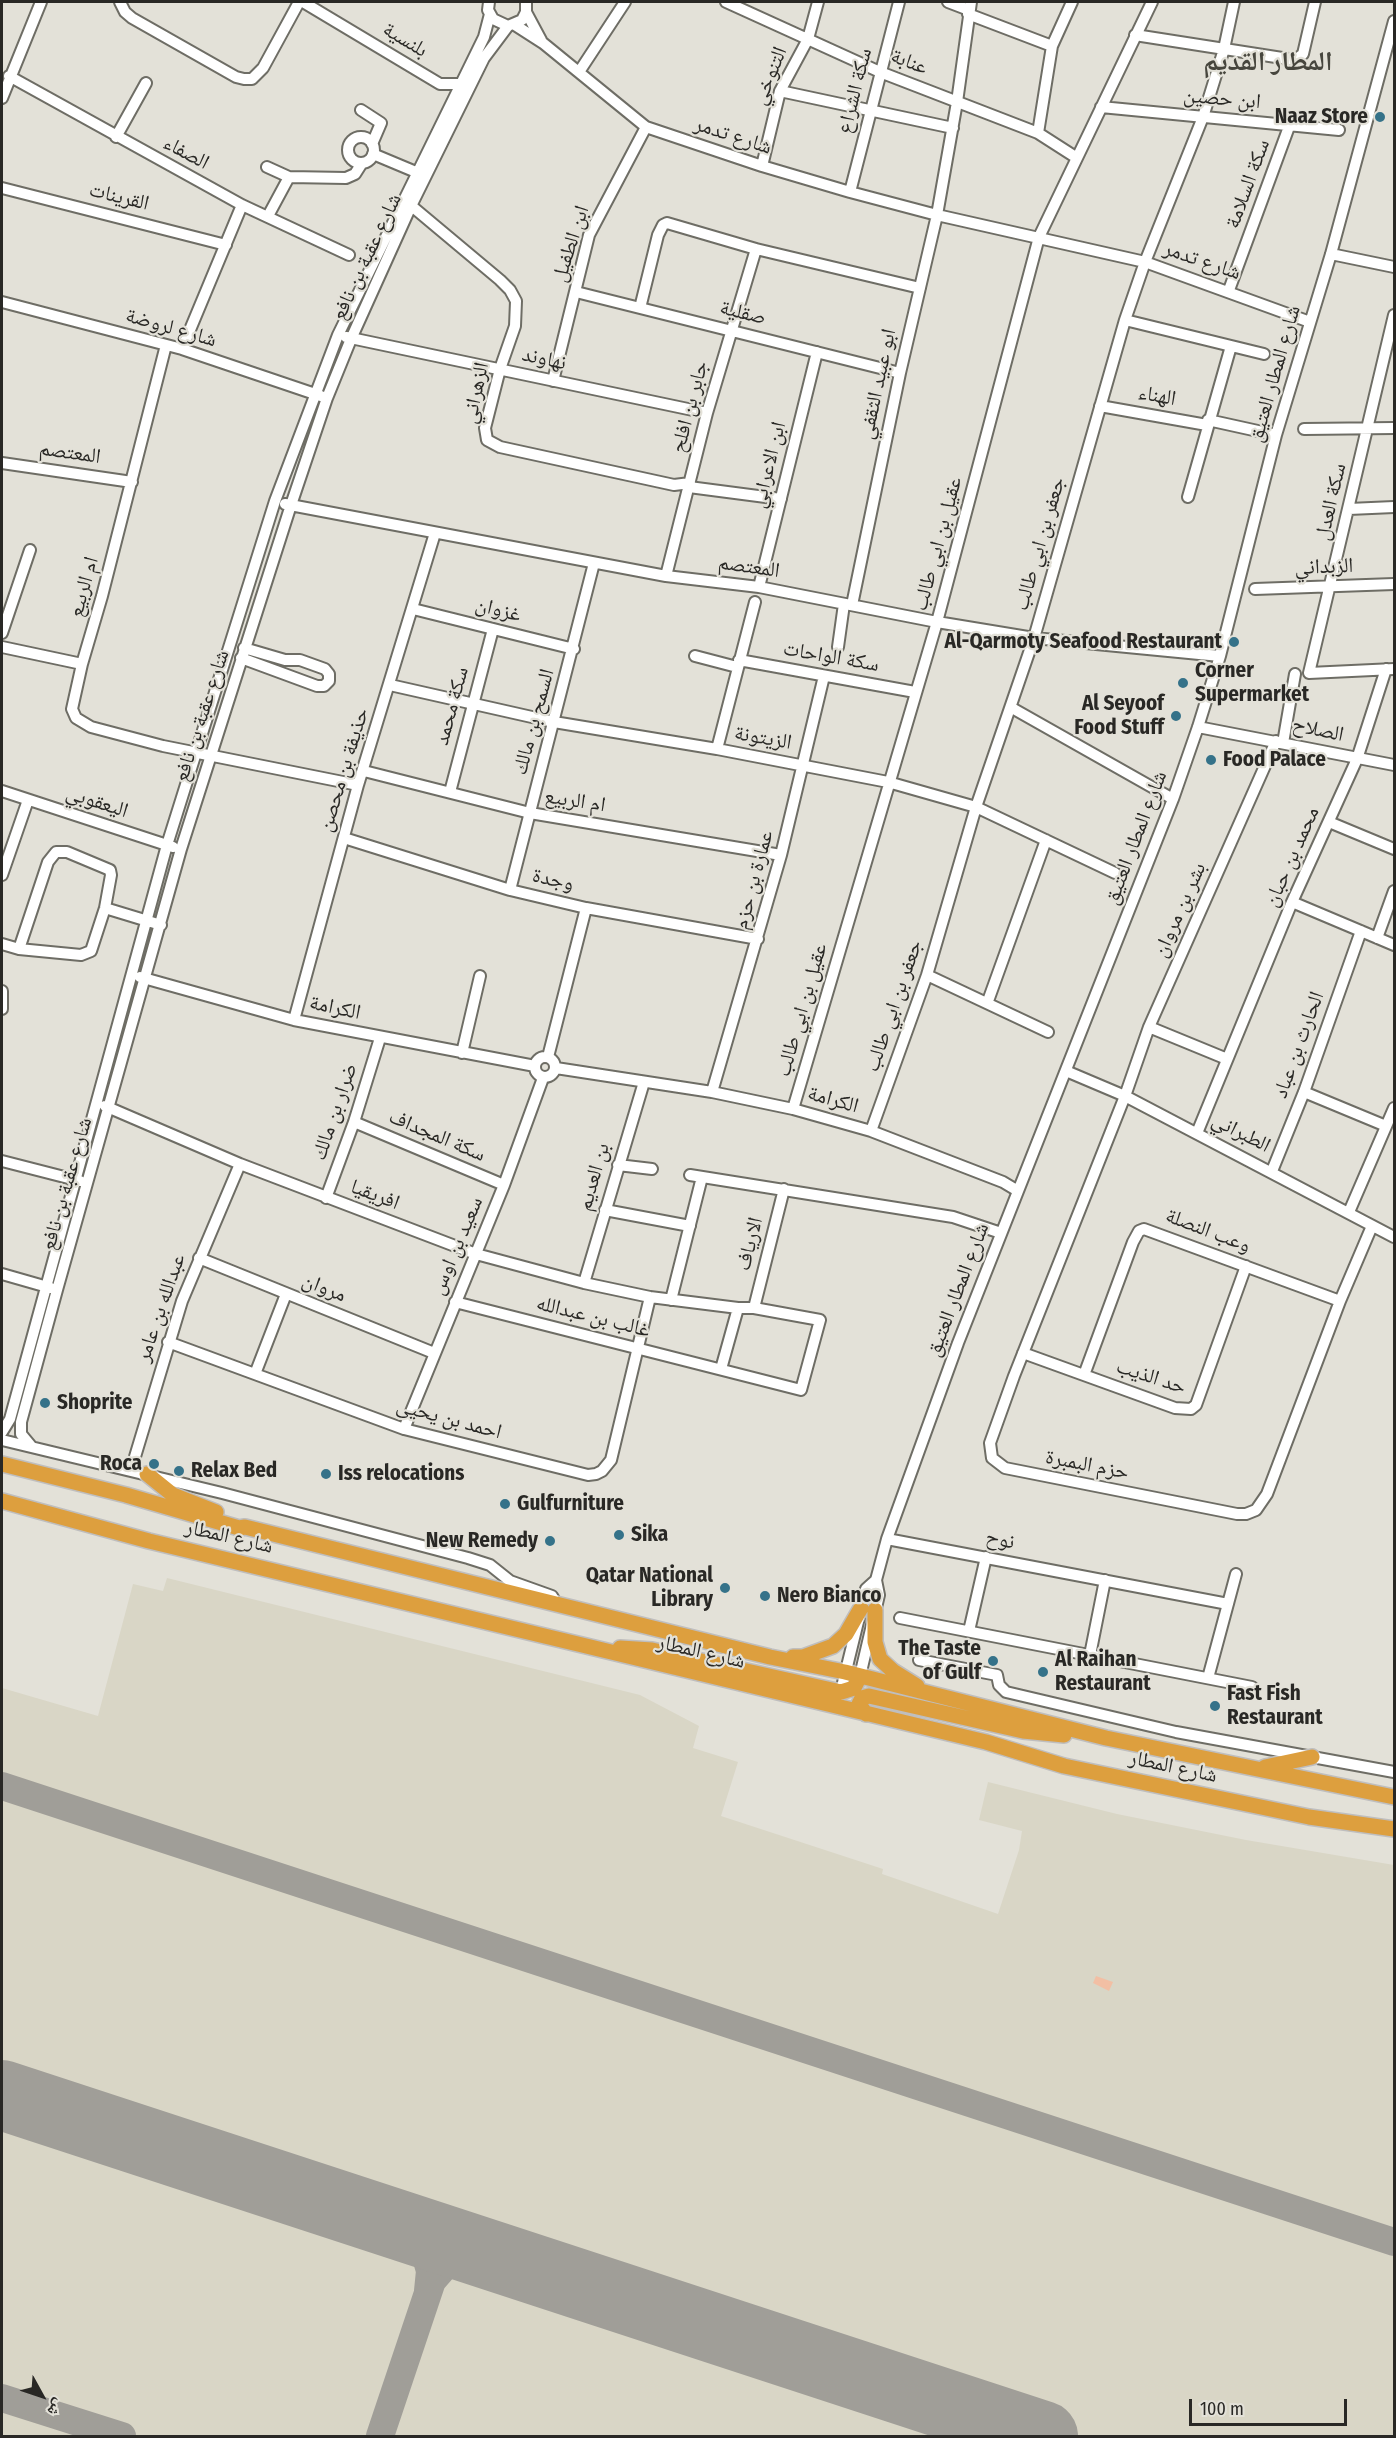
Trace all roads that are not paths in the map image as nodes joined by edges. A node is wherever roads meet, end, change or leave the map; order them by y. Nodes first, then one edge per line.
1 (40, 2) edge
2 (120, 2) edge
3 (301, 2) edge
4 (489, 2) edge
5 (624, 2) edge
6 (726, 2) edge
7 (818, 2) edge
8 (899, 2) edge
9 (948, 2) edge
10 (1072, 2) edge
11 (1152, 2) edge
12 (1234, 2) edge
13 (1315, 2) edge
14 (526, 7) edge
15 (969, 9) edge
16 (490, 14) junction
17 (1395, 21) edge
18 (512, 25) junction
19 (1135, 35) junction
20 (808, 39) junction
21 (543, 43) junction
22 (1052, 46) junction
23 (1224, 49) junction
24 (579, 72) junction
25 (880, 72) junction
26 (9, 76) junction
27 (146, 83) dead end
28 (459, 84) junction
29 (780, 91) junction
30 (2, 98) edge
31 (957, 102) junction
32 (1101, 107) junction
33 (361, 110) dead end
34 (870, 110) junction
35 (1203, 117) junction
36 (1290, 124) junction
37 (646, 127) junction
38 (953, 128) junction
39 (1339, 130) dead end
40 (1038, 133) junction
41 (116, 137) junction
42 (373, 149) junction
43 (1077, 158) junction
44 (362, 163) junction
45 (762, 166) junction
46 (267, 167) dead end
47 (416, 172) junction
48 (289, 177) junction
49 (2, 188) edge
50 (850, 192) junction
51 (407, 202) junction
52 (242, 206) junction
53 (937, 214) junction
54 (268, 216) junction
55 (1039, 237) junction
56 (226, 245) junction
57 (756, 249) junction
58 (1331, 254) junction
59 (349, 255) dead end
60 (1144, 262) junction
61 (1395, 267) edge
62 (920, 288) junction
63 (1229, 290) junction
64 (576, 292) junction
65 (2, 302) edge
66 (640, 308) junction
67 (1395, 315) edge
68 (1125, 320) junction
69 (1310, 322) junction
70 (730, 331) junction
71 (338, 335) junction
72 (351, 339) junction
73 (166, 345) junction
74 (1231, 346) junction
75 (1391, 347) edge
76 (182, 349) junction
77 (817, 352) junction
78 (1264, 354) dead end
79 (500, 369) junction
80 (900, 373) junction
81 (553, 381) junction
82 (314, 393) junction
83 (327, 398) junction
84 (1100, 406) junction
85 (707, 413) junction
86 (1207, 422) junction
87 (1395, 428) edge
88 (1304, 429) dead end
89 (1368, 429) junction
90 (1276, 435) junction
91 (2, 463) edge
92 (132, 482) junction
93 (690, 485) junction
94 (1188, 497) dead end
95 (781, 499) junction
96 (275, 501) junction
97 (291, 506) junction
98 (1395, 507) edge
99 (1349, 509) junction
100 (435, 533) junction
101 (30, 550) dead end
102 (594, 563) junction
103 (666, 576) junction
104 (1395, 584) edge
105 (759, 587) junction
106 (1331, 587) junction
107 (1255, 589) dead end
108 (755, 602) dead end
109 (848, 605) junction
110 (413, 609) junction
111 (937, 622) junction
112 (493, 629) junction
113 (2, 633) edge
114 (1034, 638) junction
115 (2, 647) edge
116 (838, 647) dead end
117 (574, 649) junction
118 (243, 653) junction
119 (695, 656) dead end
120 (1220, 656) junction
121 (82, 664) junction
122 (738, 664) junction
123 (1392, 669) edge
124 (1295, 674) dead end
125 (824, 676) junction
126 (390, 685) junction
127 (915, 692) junction
128 (473, 704) junction
129 (1012, 708) junction
130 (554, 722) junction
131 (1198, 727) junction
132 (1279, 742) junction
133 (717, 749) junction
134 (196, 753) junction
135 (210, 756) junction
136 (1357, 759) junction
137 (803, 765) junction
138 (1395, 765) edge
139 (364, 771) junction
140 (888, 782) junction
141 (358, 785) junction
142 (2, 791) edge
143 (450, 792) junction
144 (1173, 799) junction
145 (28, 800) junction
146 (976, 807) junction
147 (530, 813) junction
148 (1329, 822) junction
149 (344, 838) junction
150 (1046, 840) junction
151 (166, 845) junction
152 (182, 849) junction
153 (1395, 849) edge
154 (782, 855) junction
155 (1115, 873) dead end
156 (2, 875) edge
157 (510, 890) junction
158 (1395, 891) edge
159 (1292, 902) junction
160 (105, 908) junction
161 (586, 908) junction
162 (146, 920) junction
163 (161, 925) junction
164 (1361, 931) junction
165 (1377, 938) junction
166 (758, 939) junction
167 (2, 944) edge
168 (1395, 945) edge
169 (20, 949) junction
170 (131, 975) junction
171 (927, 975) junction
172 (480, 976) dead end
173 (146, 979) junction
174 (2, 991) edge
175 (988, 1002) junction
176 (2, 1009) edge
177 (294, 1020) junction
178 (1149, 1027) junction
179 (1048, 1032) dead end
180 (380, 1038) junction
181 (462, 1053) junction
182 (548, 1057) junction
183 (1227, 1059) junction
184 (534, 1066) junction
185 (556, 1068) junction
186 (1066, 1071) junction
187 (543, 1078) junction
188 (644, 1082) junction
189 (712, 1092) junction
190 (1304, 1092) junction
191 (1125, 1096) junction
192 (97, 1102) junction
193 (110, 1108) junction
194 (1395, 1108) edge
195 (793, 1109) junction
196 (354, 1122) junction
197 (1386, 1126) junction
198 (871, 1131) junction
199 (1197, 1133) junction
200 (2, 1161) edge
201 (240, 1164) junction
202 (618, 1165) junction
203 (652, 1169) dead end
204 (1272, 1171) junction
205 (690, 1175) dead end
206 (702, 1177) junction
207 (74, 1179) junction
208 (87, 1183) junction
209 (504, 1185) junction
210 (784, 1189) junction
211 (1018, 1191) junction
212 (326, 1198) junction
213 (605, 1210) junction
214 (1349, 1212) junction
215 (690, 1226) junction
216 (1372, 1226) junction
217 (1001, 1233) junction
218 (1395, 1237) edge
219 (476, 1254) junction
220 (199, 1258) junction
221 (1246, 1266) junction
222 (2, 1274) edge
223 (584, 1283) junction
224 (45, 1286) junction
225 (57, 1290) junction
226 (286, 1294) junction
227 (650, 1297) junction
228 (671, 1300) junction
229 (1340, 1301) junction
230 (455, 1302) junction
231 (738, 1308) junction
232 (754, 1308) junction
233 (820, 1320) joint
234 (168, 1342) junction
235 (636, 1348) junction
236 (434, 1353) junction
237 (1023, 1353) junction
238 (721, 1369) junction
239 (255, 1374) junction
240 (1084, 1375) junction
241 (404, 1429) junction
242 (2, 1432) edge
243 (2, 1440) edge
244 (31, 1446) junction
245 (2, 1464) edge
246 (131, 1470) junction
247 (147, 1474) junction
248 (2, 1501) edge
249 (245, 1527) junction
250 (887, 1539) junction
251 (986, 1557) junction
252 (1236, 1574) dead end
253 (1105, 1580) junction
254 (1228, 1604) junction
255 (559, 1606) junction
256 (868, 1609) junction
257 (900, 1618) dead end
258 (969, 1631) junction
259 (1090, 1655) junction
260 (770, 1657) junction
261 (919, 1660) dead end
262 (852, 1674) junction
263 (1208, 1678) junction
264 (1252, 1687) dead end
265 (932, 1695) junction
266 (839, 1699) junction
267 (866, 1714) junction
268 (1106, 1738) junction
269 (1312, 1757) junction
270 (1257, 1768) junction
271 (1395, 1772) edge
272 (1395, 1797) edge
273 (1395, 1829) edge

1 - 26 street
2 - 3 street
3 - 28 street, بلنسية
4 - 16 street
5 - 24 street
6 - 20 street, عنابة
7 - 20 street, التنوخي
8 - 25 street, سكة الشراع
9 - 15 street
10 - 22 street
11 - 19 street, عقيل بن ابي طالب
12 - 23 street, جعفر بن ابي طالب
13 - 23 street
14 - 18 street, شارع عقبة بن نافع
14 - 21 street, شارع تدمر
15 - 22 street
15 - 31 street
16 - 18 street, شارع تدمر
16 - 28 street, شارع عقبة بن نافع
17 - 58 street, شارع المطار العتيق
18 - 21 street, شارع تدمر
18 - 51 street, شارع عقبة بن نافع
19 - 23 street
19 - 32 street, عقيل بن ابي طالب
20 - 25 street, عنابة
20 - 29 street, التنوخي
21 - 24 street, شارع تدمر
22 - 40 street
23 - 35 street, جعفر بن ابي طالب
24 - 37 street, شارع تدمر
25 - 31 street, عنابة
25 - 34 street, سكة الشراع
26 - 30 street
26 - 41 street, الصفاء
27 - 41 street
28 - 47 street, شارع عقبة بن نافع
29 - 34 street
29 - 45 street, التنوخي
31 - 38 street
31 - 40 street, عنابة
32 - 35 street, ابن حصين
32 - 43 street, عقيل بن ابي طالب
33 - 42 street
34 - 38 street
34 - 50 street, سكة الشراع
35 - 36 street, ابن حصين
35 - 60 street, جعفر بن ابي طالب
36 - 39 street, ابن حصين
36 - 63 street, سكة السلامة
37 - 45 street, شارع تدمر
37 - 64 street, ابن الطفيل
38 - 53 street
40 - 43 street, عنابة
41 - 52 street, الصفاء
42 - 44 street
42 - 44 street
42 - 47 street
43 - 55 street, عقيل بن ابي طالب
44 - 48 street
45 - 50 street, شارع تدمر
46 - 48 street
47 - 51 street, شارع عقبة بن نافع
48 - 54 street
49 - 56 street, القرينات
50 - 53 street, شارع تدمر
51 - 71 street, شارع عقبة بن نافع
51 - 72 street, شارع عقبة بن نافع
51 - 79 street, الزهراني
52 - 54 street, الصفاء
52 - 56 street
53 - 55 street, شارع تدمر
53 - 62 street, ابو عبيد الثقفي
54 - 59 street, الصفاء
55 - 60 street, شارع تدمر
55 - 111 street, عقيل بن ابي طالب
56 - 76 street
57 - 62 street
57 - 66 street
57 - 70 street, جابر بن افلح
58 - 61 street
58 - 69 street, شارع المطار العتيق
60 - 63 street, شارع تدمر
60 - 68 street, جعفر بن ابي طالب
62 - 80 street, ابو عبيد الثقفي
63 - 69 street, شارع تدمر
64 - 66 street, صقلية
64 - 81 street, ابن الطفيل
65 - 73 street, شارع لروضة
66 - 70 street, صقلية
67 - 75 street, سكة العدل
68 - 74 street, شارع المطار العتيق
68 - 84 street, جعفر بن ابي طالب
69 - 90 street, شارع المطار العتيق
70 - 77 street, صقلية
70 - 85 street, جابر بن افلح
71 - 72 street, نهاوند
71 - 82 street, شارع عقبة بن نافع
72 - 79 street, نهاوند
72 - 83 street, شارع عقبة بن نافع
73 - 76 street, شارع لروضة
73 - 92 street, ام الربيع
74 - 78 street, شارع المطار العتيق
74 - 86 street
75 - 89 street, سكة العدل
76 - 82 street, شارع لروضة
77 - 80 street, صقلية
77 - 95 street, ابن الاعرابي
79 - 81 street, نهاوند
79 - 93 street, الزهراني
80 - 109 street, ابو عبيد الثقفي
81 - 85 street, نهاوند
82 - 83 street, شارع لروضة
82 - 96 street, شارع عقبة بن نافع
83 - 97 street, شارع عقبة بن نافع
84 - 86 street, الهناء
84 - 114 street, جعفر بن ابي طالب
85 - 93 street, جابر بن افلح
86 - 90 street, الهناء
86 - 94 street
87 - 89 street
88 - 89 street
89 - 99 street, سكة العدل
90 - 120 street, شارع المطار العتيق
91 - 92 street, المعتصم
92 - 121 street, ام الربيع
93 - 95 street
93 - 103 street, جابر بن افلح
95 - 105 street, ابن الاعرابي
96 - 97 street, المعتصم
96 - 134 street, شارع عقبة بن نافع
97 - 100 street, المعتصم
97 - 118 street, شارع عقبة بن نافع
98 - 99 street
99 - 106 street, سكة العدل
100 - 102 street, المعتصم
100 - 110 street, حذيفة بن محصن
101 - 113 street
102 - 103 street, المعتصم
102 - 117 street, السمح بن مالك
103 - 105 street, المعتصم
104 - 106 street, الزبداني
105 - 109 street, المعتصم
106 - 107 street, الزبداني
106 - 123 street, سكة العدل
108 - 122 street
109 - 111 street, المعتصم
109 - 116 street, ابو عبيد الثقفي
110 - 112 street, غزوان
110 - 126 street, حذيفة بن محصن
111 - 114 street, المعتصم
111 - 127 street, عقيل بن ابي طالب
112 - 117 street, غزوان
112 - 128 street, سكة محمد
114 - 120 street, المعتصم
114 - 129 street, جعفر بن ابي طالب
115 - 121 street
117 - 130 street, السمح بن مالك
118 - 118 street
118 - 135 street, شارع عقبة بن نافع
119 - 122 street, سكة الواحات
120 - 131 street, شارع المطار العتيق
121 - 134 street, ام الربيع
122 - 125 street, سكة الواحات
122 - 133 street
123 - 136 street, محمد بن حبان
124 - 132 street
125 - 127 street, سكة الواحات
125 - 137 street, عمارة بن حزم
126 - 128 street, الزيتونة
126 - 139 street, حذيفة بن محصن
127 - 140 street, عقيل بن ابي طالب
128 - 130 street, الزيتونة
128 - 143 street, سكة محمد
129 - 144 street
129 - 146 street, جعفر بن ابي طالب
130 - 133 street, الزيتونة
130 - 147 street, السمح بن مالك
131 - 132 street, الصلاح
131 - 144 street, شارع المطار العتيق
132 - 136 street, الصلاح
132 - 178 street, بشر بن مروان
133 - 137 street, الزيتونة
134 - 135 street, ام الربيع
134 - 151 street, شارع عقبة بن نافع
135 - 141 street
135 - 152 street, شارع عقبة بن نافع
136 - 138 street, الصلاح
136 - 148 street, محمد بن حبان
137 - 140 street, الزيتونة
137 - 154 street, عمارة بن حزم
139 - 141 street, حذيفة بن محصن
139 - 143 street, ام الربيع
140 - 146 street, الزيتونة
140 - 195 street, عقيل بن ابي طالب
141 - 149 street, حذيفة بن محصن
142 - 145 street, اليعقوبي
143 - 147 street, ام الربيع
144 - 186 street, شارع المطار العتيق
145 - 151 street, اليعقوبي
145 - 156 street
146 - 150 street, الزيتونة
146 - 171 street, جعفر بن ابي طالب
147 - 154 street, ام الربيع
147 - 157 street, السمح بن مالك
148 - 153 street
148 - 159 street, محمد بن حبان
149 - 157 street, وجدة
149 - 177 street, حذيفة بن محصن
150 - 155 street, الزيتونة
150 - 175 street
151 - 152 street, اليعقوبي
151 - 162 street, شارع عقبة بن نافع
152 - 163 street, شارع عقبة بن نافع
154 - 166 street, عمارة بن حزم
157 - 161 street, وجدة
158 - 165 street
159 - 164 street
159 - 183 street, محمد بن حبان
160 - 162 street
160 - 169 street
160 - 169 street
161 - 166 street, وجدة
161 - 182 street
162 - 163 street
162 - 170 street, شارع عقبة بن نافع
163 - 173 street, شارع عقبة بن نافع
164 - 165 street
164 - 190 street, الحارث بن عباد
165 - 168 street
166 - 189 street, عمارة بن حزم
167 - 169 street
170 - 173 street, الكرامة
170 - 192 street, شارع عقبة بن نافع
171 - 175 street
171 - 198 street, جعفر بن ابي طالب
172 - 181 street
173 - 177 street, الكرامة
173 - 193 street, شارع عقبة بن نافع
174 - 176 street
175 - 179 street
177 - 180 street, الكرامة
178 - 183 street
178 - 191 street, بشر بن مروان
180 - 181 street, الكرامة
180 - 196 street, ضرار بن مالك
181 - 184 street, الكرامة
182 - 184 street
182 - 185 street
183 - 199 street, محمد بن حبان
184 - 187 street
185 - 187 street
185 - 188 street, الكرامة
186 - 191 street, الطبراني
186 - 211 street, شارع المطار العتيق
187 - 209 street, سعيد بن اوس
188 - 189 street, الكرامة
188 - 202 street, بن العديم
189 - 195 street, الكرامة
190 - 197 street
190 - 204 street, الحارث بن عباد
191 - 199 street, الطبراني
191 - 237 street, حزم البمبرة
192 - 193 street, افريقيا
192 - 207 street, شارع عقبة بن نافع
193 - 201 street, افريقيا
193 - 208 street, شارع عقبة بن نافع
194 - 197 street
195 - 198 street, الكرامة
196 - 209 street, سكة المجداف
196 - 212 street, ضرار بن مالك
197 - 214 street
198 - 211 street, الكرامة
199 - 204 street, الطبراني
200 - 207 street
201 - 212 street, افريقيا
201 - 220 street, عبدالله بن عامر
202 - 203 street
202 - 213 street, بن العديم
204 - 214 street, الطبراني
205 - 206 street
206 - 210 street
206 - 215 street
207 - 208 street
207 - 224 street, شارع عقبة بن نافع
208 - 225 street, شارع عقبة بن نافع
209 - 219 street, سعيد بن اوس
210 - 217 street
210 - 232 street, الارياف
211 - 217 street, شارع المطار العتيق
212 - 219 street, افريقيا
213 - 215 street
213 - 223 street, بن العديم
214 - 216 street, الطبراني
215 - 228 street
216 - 218 street, الطبراني
216 - 229 street, حزم البمبرة
217 - 250 street, شارع المطار العتيق
219 - 223 street, افريقيا
219 - 230 street, سعيد بن اوس
220 - 226 street, مروان
220 - 234 street, عبدالله بن عامر
221 - 229 street, وعب النصلة
221 - 240 street, حد الذيب
221 - 240 street, وعب النصلة
222 - 224 street
223 - 227 street, افريقيا
224 - 225 street
224 - 242 street, شارع عقبة بن نافع
225 - 244 street, شارع عقبة بن نافع
226 - 236 street, مروان
226 - 239 street
227 - 228 street, افريقيا
227 - 235 street
228 - 231 street, افريقيا
229 - 237 street, حزم البمبرة
230 - 235 street, غالب بن عبدالله
230 - 236 street, سعيد بن اوس
231 - 232 street, افريقيا
231 - 238 street
232 - 233 street, افريقيا
233 - 238 street, غالب بن عبدالله
234 - 239 street, احمد بن يحيى
234 - 246 street, عبدالله بن عامر
235 - 238 street, غالب بن عبدالله
235 - 241 street, احمد بن يحيى
236 - 241 street, سعيد بن اوس
237 - 240 street, حد الذيب
239 - 241 street, احمد بن يحيى
243 - 244 street, شارع المطار
244 - 246 street, شارع المطار
245 - 249 highway, شارع المطار
246 - 247 street, شارع المطار
247 - 249 highway
247 - 255 street, شارع المطار
248 - 266 highway, شارع المطار
249 - 255 highway, شارع المطار
250 - 251 street, نوح
250 - 256 street, شارع المطار العتيق
251 - 253 street, نوح
251 - 258 street
252 - 254 street
253 - 254 street, نوح
253 - 259 street
254 - 263 street
255 - 260 highway, شارع المطار
256 - 260 highway
256 - 262 street, شارع المطار العتيق
256 - 265 highway
257 - 258 street
258 - 259 street
259 - 263 street
260 - 262 highway, شارع المطار
261 - 269 street, شارع المطار
262 - 265 highway, شارع المطار
262 - 266 highway
263 - 264 street
265 - 268 highway, شارع المطار
266 - 267 highway, شارع المطار
267 - 268 highway
267 - 273 highway, شارع المطار
268 - 270 highway, شارع المطار
269 - 270 highway
269 - 271 street, شارع المطار
270 - 272 highway, شارع المطار

